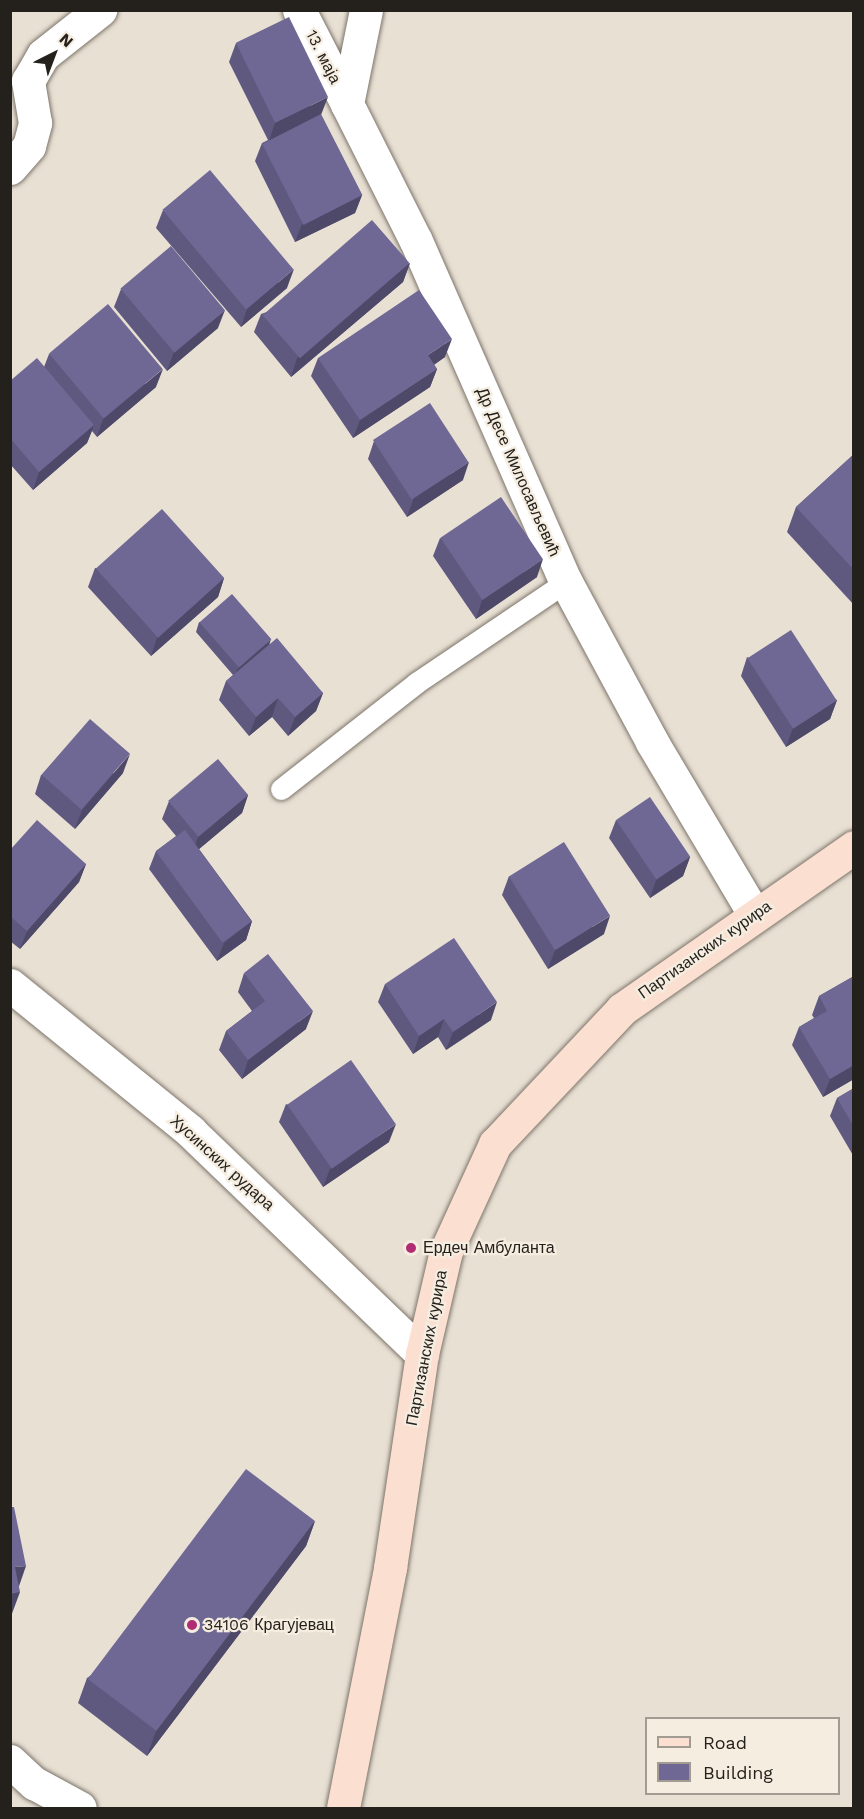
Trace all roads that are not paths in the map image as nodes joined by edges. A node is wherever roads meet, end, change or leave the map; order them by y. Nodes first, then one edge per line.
1 (100, 10) edge
2 (300, 10) edge
3 (366, 10) edge
4 (347, 104) junction
5 (10, 168) edge
6 (566, 582) junction
7 (281, 789) dead end
8 (854, 847) edge
9 (754, 914) junction
10 (10, 985) edge
11 (422, 1354) junction
12 (10, 1761) edge
13 (80, 1809) edge
14 (343, 1809) edge

1 - 5 street
2 - 4 street, 13. маја
3 - 4 street
4 - 6 street, Др Десе Милосављевић
6 - 7 lane
6 - 9 street, Др Десе Милосављевић
8 - 9 street, Партизанских курира
9 - 11 street, Партизанских курира
10 - 11 street, Хусинских рудара
11 - 14 street, Партизанских курира
12 - 13 street

